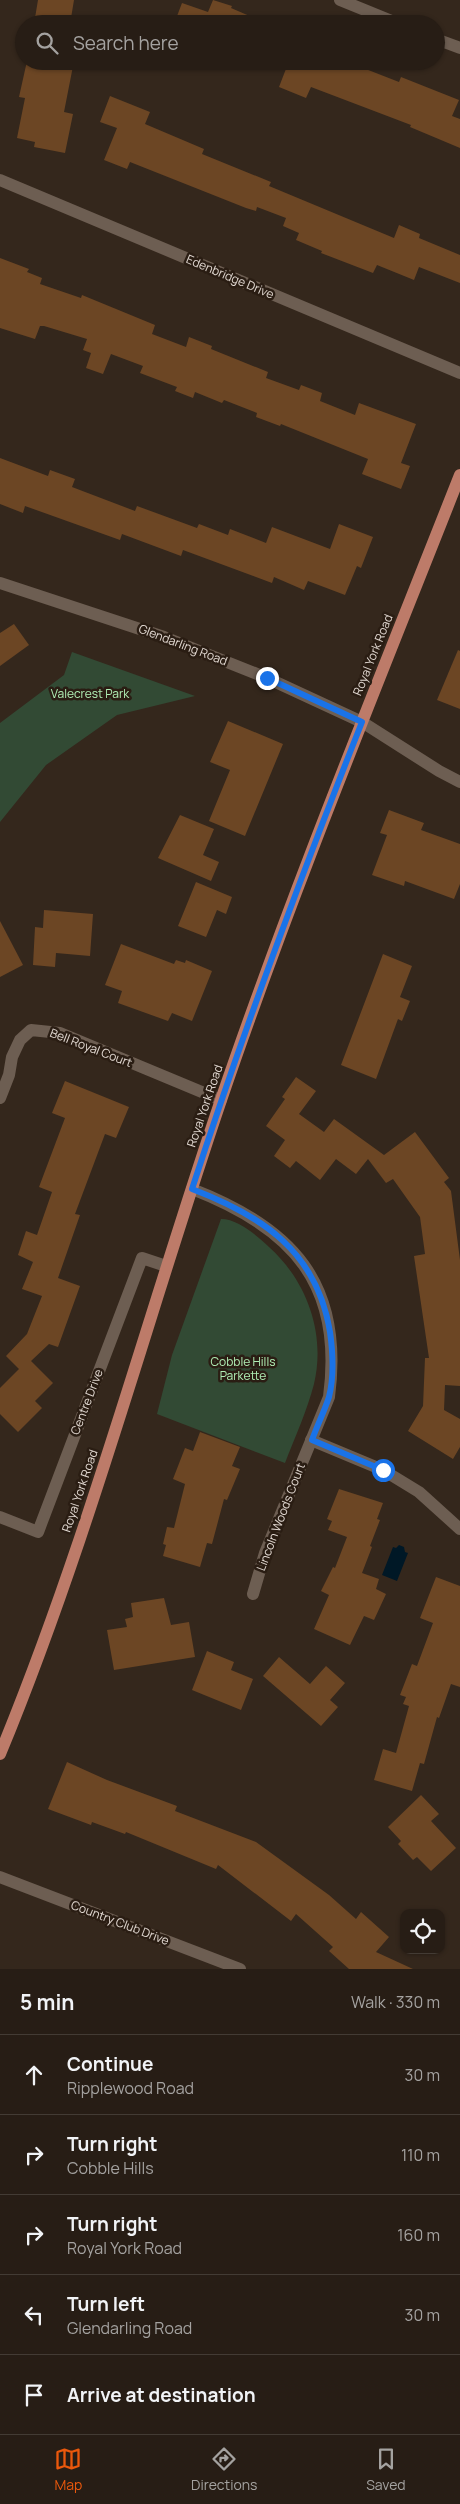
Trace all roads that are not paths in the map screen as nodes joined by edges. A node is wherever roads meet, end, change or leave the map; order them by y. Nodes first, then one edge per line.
1 (340, 0) edge
2 (378, 15) edge
3 (445, 42) edge
4 (460, 48) edge
5 (0, 180) edge
6 (460, 373) edge
7 (460, 475) edge
8 (0, 583) edge
9 (362, 722) junction
10 (460, 782) edge
11 (0, 1098) edge
12 (221, 1100) junction
13 (192, 1189) junction
14 (166, 1266) junction
15 (312, 1440) junction
16 (0, 1517) edge
17 (460, 1529) edge
18 (253, 1594) dead end
19 (0, 1754) edge
20 (0, 1877) edge
21 (240, 1969) edge

1 - 2 street
3 - 4 street
5 - 6 street, Edenbridge Drive
7 - 9 main road, Royal York Road
8 - 9 street, Glendarling Road
9 - 10 street, Glendarling Road
9 - 12 main road, Royal York Road
11 - 12 street, Bell Royal Court
12 - 13 main road, Royal York Road
13 - 14 main road, Royal York Road
13 - 15 street, Lincoln Woods Court
14 - 16 street, Centre Drive
14 - 19 main road, Royal York Road
15 - 17 street
15 - 18 street, Lincoln Woods Court
20 - 21 street, Country Club Drive

